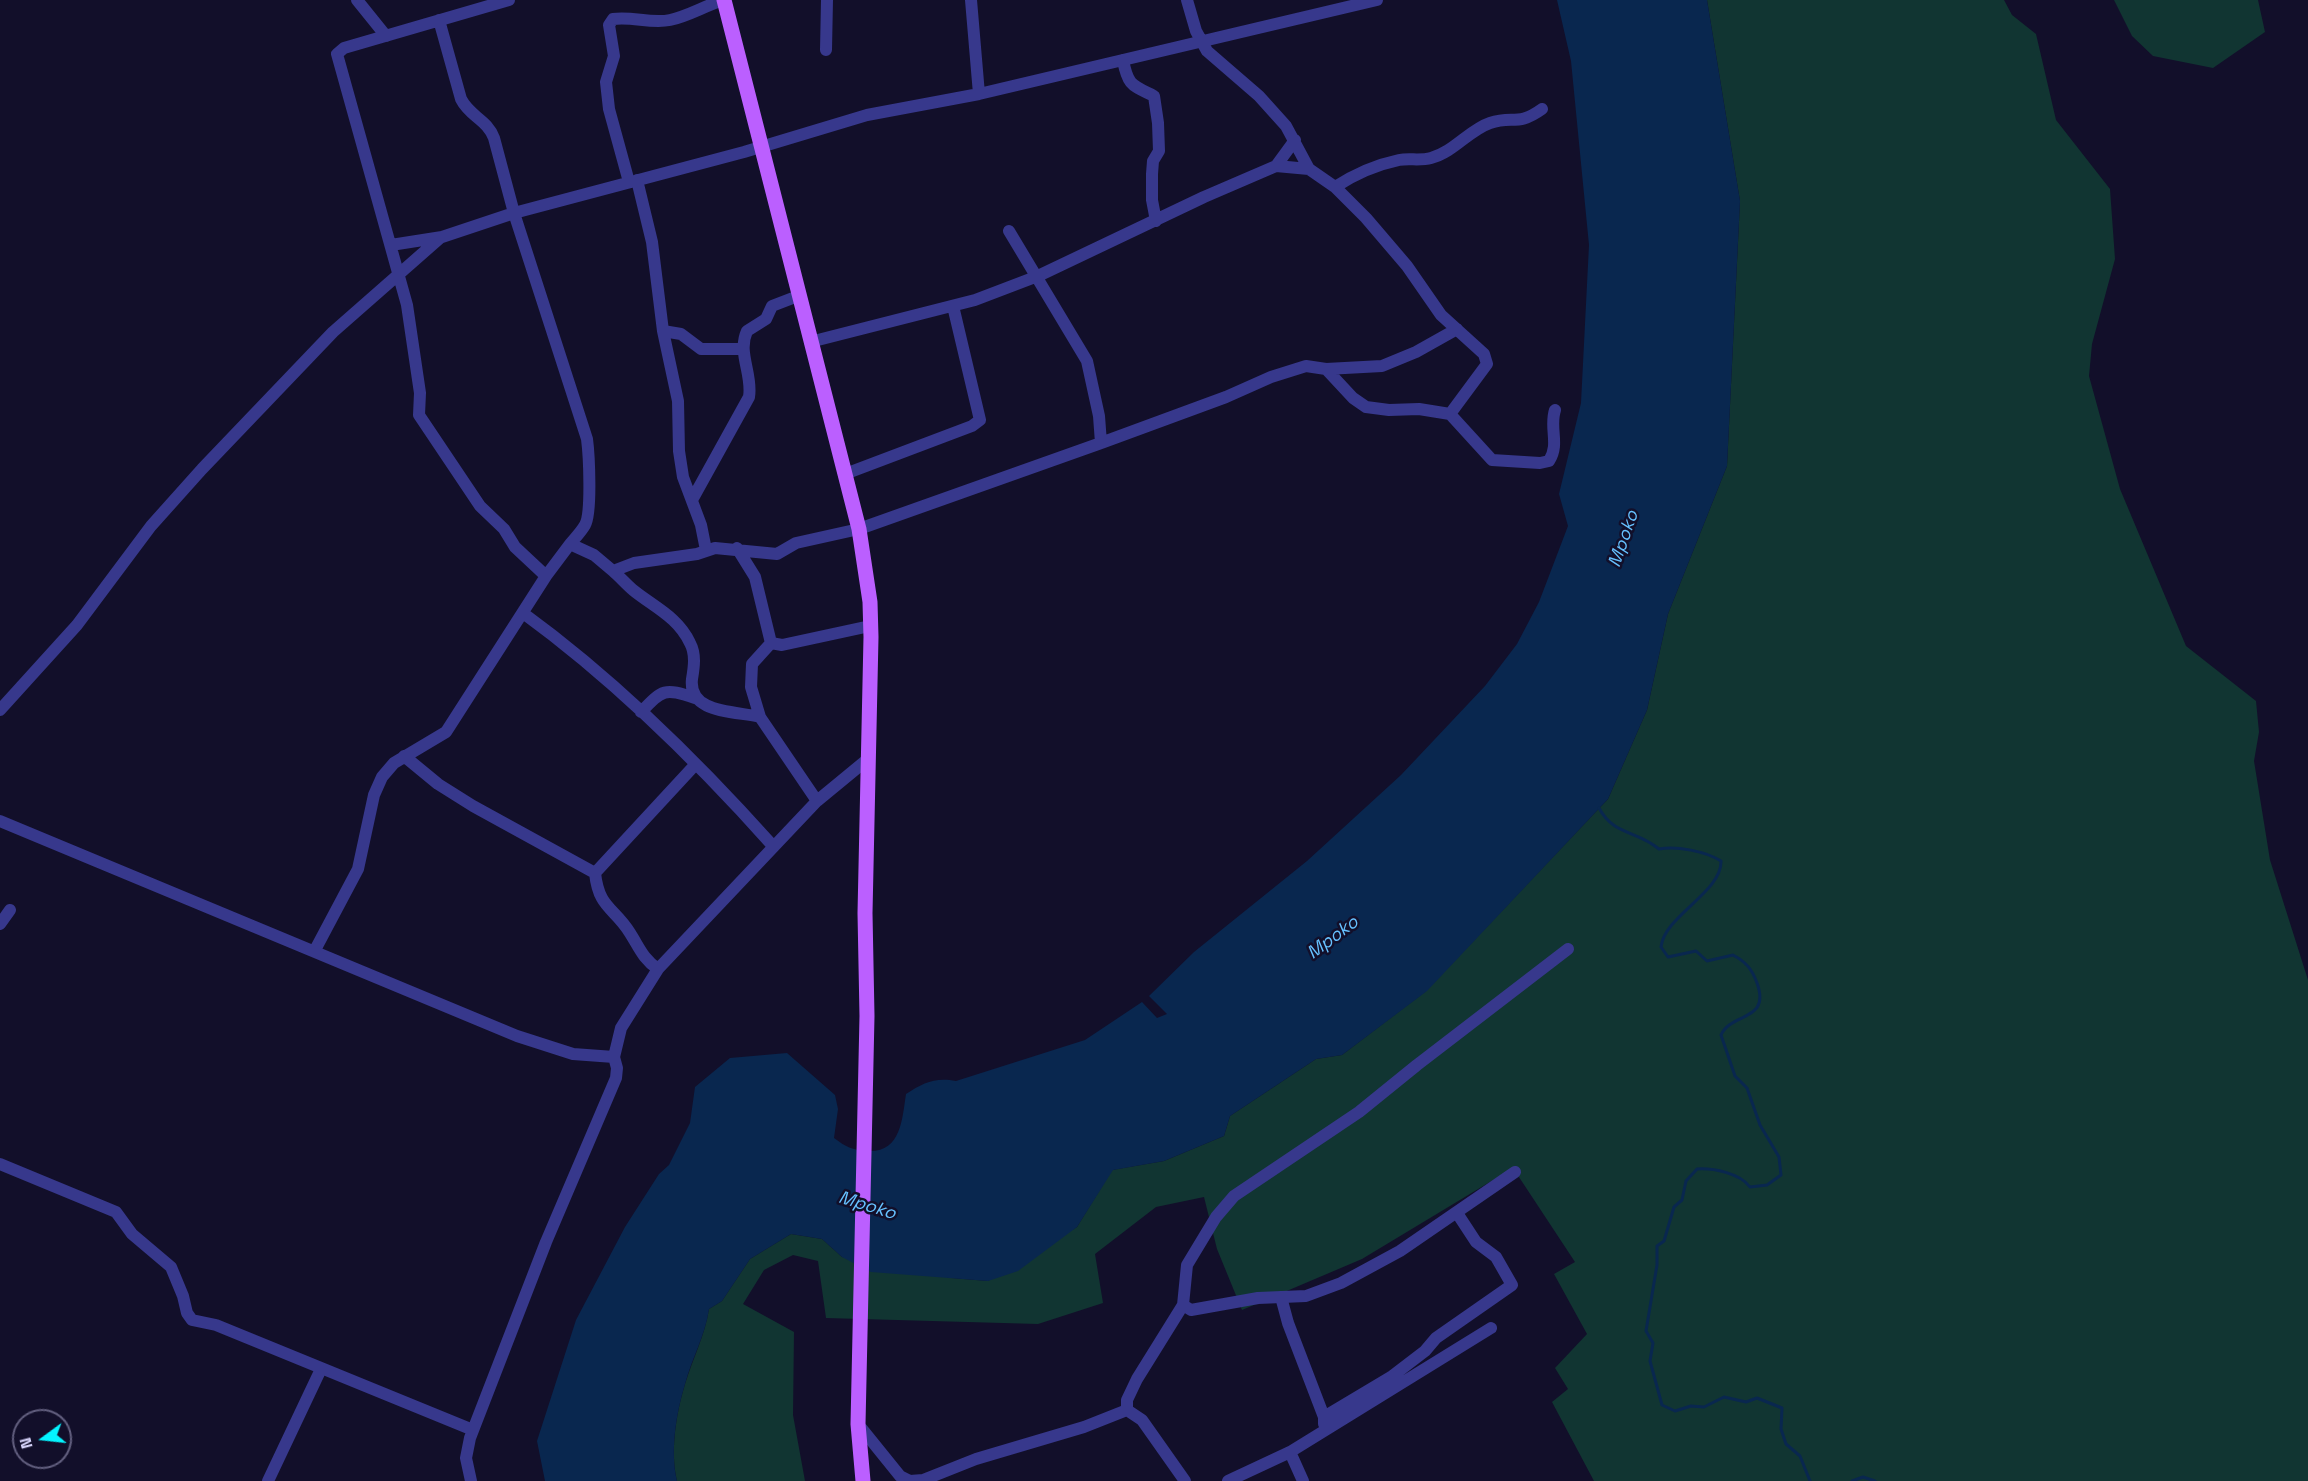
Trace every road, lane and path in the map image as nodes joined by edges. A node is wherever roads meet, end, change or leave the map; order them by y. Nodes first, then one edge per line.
1 (357, 0) edge
2 (509, 0) edge
3 (724, 0) edge
4 (827, 0) edge
5 (971, 0) edge
6 (1187, 0) edge
7 (1377, 0) edge
8 (1335, 4) edge
9 (439, 20) junction
10 (386, 36) junction
11 (1200, 40) junction
12 (826, 50) dead end
13 (1123, 60) junction
14 (979, 94) junction
15 (1542, 109) dead end
16 (1295, 140) junction
17 (760, 145) junction
18 (1276, 166) junction
19 (1309, 169) junction
20 (633, 181) junction
21 (1335, 187) junction
22 (514, 213) junction
23 (1156, 221) junction
24 (1009, 231) dead end
25 (442, 237) junction
26 (391, 245) junction
27 (399, 272) junction
28 (1038, 276) junction
29 (798, 296) junction
30 (952, 306) junction
31 (1456, 329) junction
32 (663, 331) junction
33 (810, 342) junction
34 (743, 349) junction
35 (1326, 369) junction
36 (1555, 410) dead end
37 (1450, 414) junction
38 (1101, 443) junction
39 (844, 474) junction
40 (692, 500) junction
41 (859, 529) junction
42 (570, 544) junction
43 (737, 548) junction
44 (706, 550) junction
45 (613, 571) junction
46 (546, 576) junction
47 (523, 613) junction
48 (870, 626) junction
49 (771, 643) junction
50 (695, 698) junction
51 (3, 701) edge
52 (641, 712) junction
53 (759, 717) junction
54 (404, 756) junction
55 (868, 759) junction
56 (694, 766) junction
57 (818, 801) junction
58 (0, 821) edge
59 (773, 846) junction
60 (595, 873) junction
61 (10, 910) dead end
62 (0, 924) edge
63 (1568, 949) dead end
64 (315, 950) junction
65 (658, 969) junction
66 (614, 1057) junction
67 (0, 1164) edge
68 (1515, 1172) dead end
69 (1457, 1213) junction
70 (1281, 1297) junction
71 (1183, 1305) junction
72 (1491, 1328) dead end
73 (321, 1368) junction
74 (1127, 1410) junction
75 (1324, 1417) junction
76 (858, 1424) junction
77 (473, 1430) junction
78 (1321, 1431) junction
79 (1290, 1452) junction
80 (268, 1481) edge
81 (471, 1481) edge
82 (863, 1481) edge
83 (1185, 1481) edge
84 (1228, 1481) edge
85 (1303, 1481) edge

1 - 10 street
2 - 9 street
3 - 17 main road
3 - 20 street
4 - 12 street
5 - 14 street
6 - 11 street
7 - 8 street
8 - 11 street
9 - 10 street
9 - 22 street
10 - 26 street
11 - 13 street
11 - 16 street
13 - 14 street
13 - 23 street
14 - 17 street
15 - 21 street
16 - 18 street
16 - 19 street
17 - 20 street
17 - 29 main road
18 - 19 street
18 - 23 street
19 - 21 street
20 - 22 street
20 - 32 street
21 - 31 street
22 - 25 street
22 - 42 street
23 - 28 street
24 - 28 street
25 - 26 street
25 - 27 street
26 - 27 street
27 - 46 street
27 - 51 street
28 - 30 street
28 - 38 street
29 - 33 main road
29 - 34 street
30 - 33 street
30 - 39 street
31 - 35 street
31 - 37 street
32 - 34 street
32 - 40 street
33 - 39 main road
34 - 40 street
35 - 37 street
35 - 38 street
36 - 37 street
38 - 41 street
39 - 41 main road
40 - 44 street
41 - 43 street
41 - 48 main road
42 - 45 street
42 - 46 street
43 - 44 street
43 - 49 street
44 - 45 street
45 - 50 street
46 - 47 street
47 - 52 street
47 - 54 street
48 - 49 street
48 - 55 main road
49 - 53 street
50 - 52 street
50 - 53 street
52 - 56 street
53 - 57 street
54 - 60 street
54 - 64 street
55 - 57 street
55 - 76 main road
56 - 59 street
56 - 60 street
57 - 59 street
58 - 64 street
59 - 65 street
60 - 65 street
61 - 62 street
63 - 71 street
64 - 66 street
65 - 66 street
66 - 77 street
67 - 73 street
68 - 69 street
69 - 70 street
69 - 75 street
70 - 71 street
70 - 75 street
71 - 74 street
72 - 78 street
73 - 77 street
73 - 80 street
74 - 76 street
74 - 83 street
75 - 78 street
76 - 82 main road
77 - 81 street
78 - 79 street
79 - 84 street
79 - 85 street

